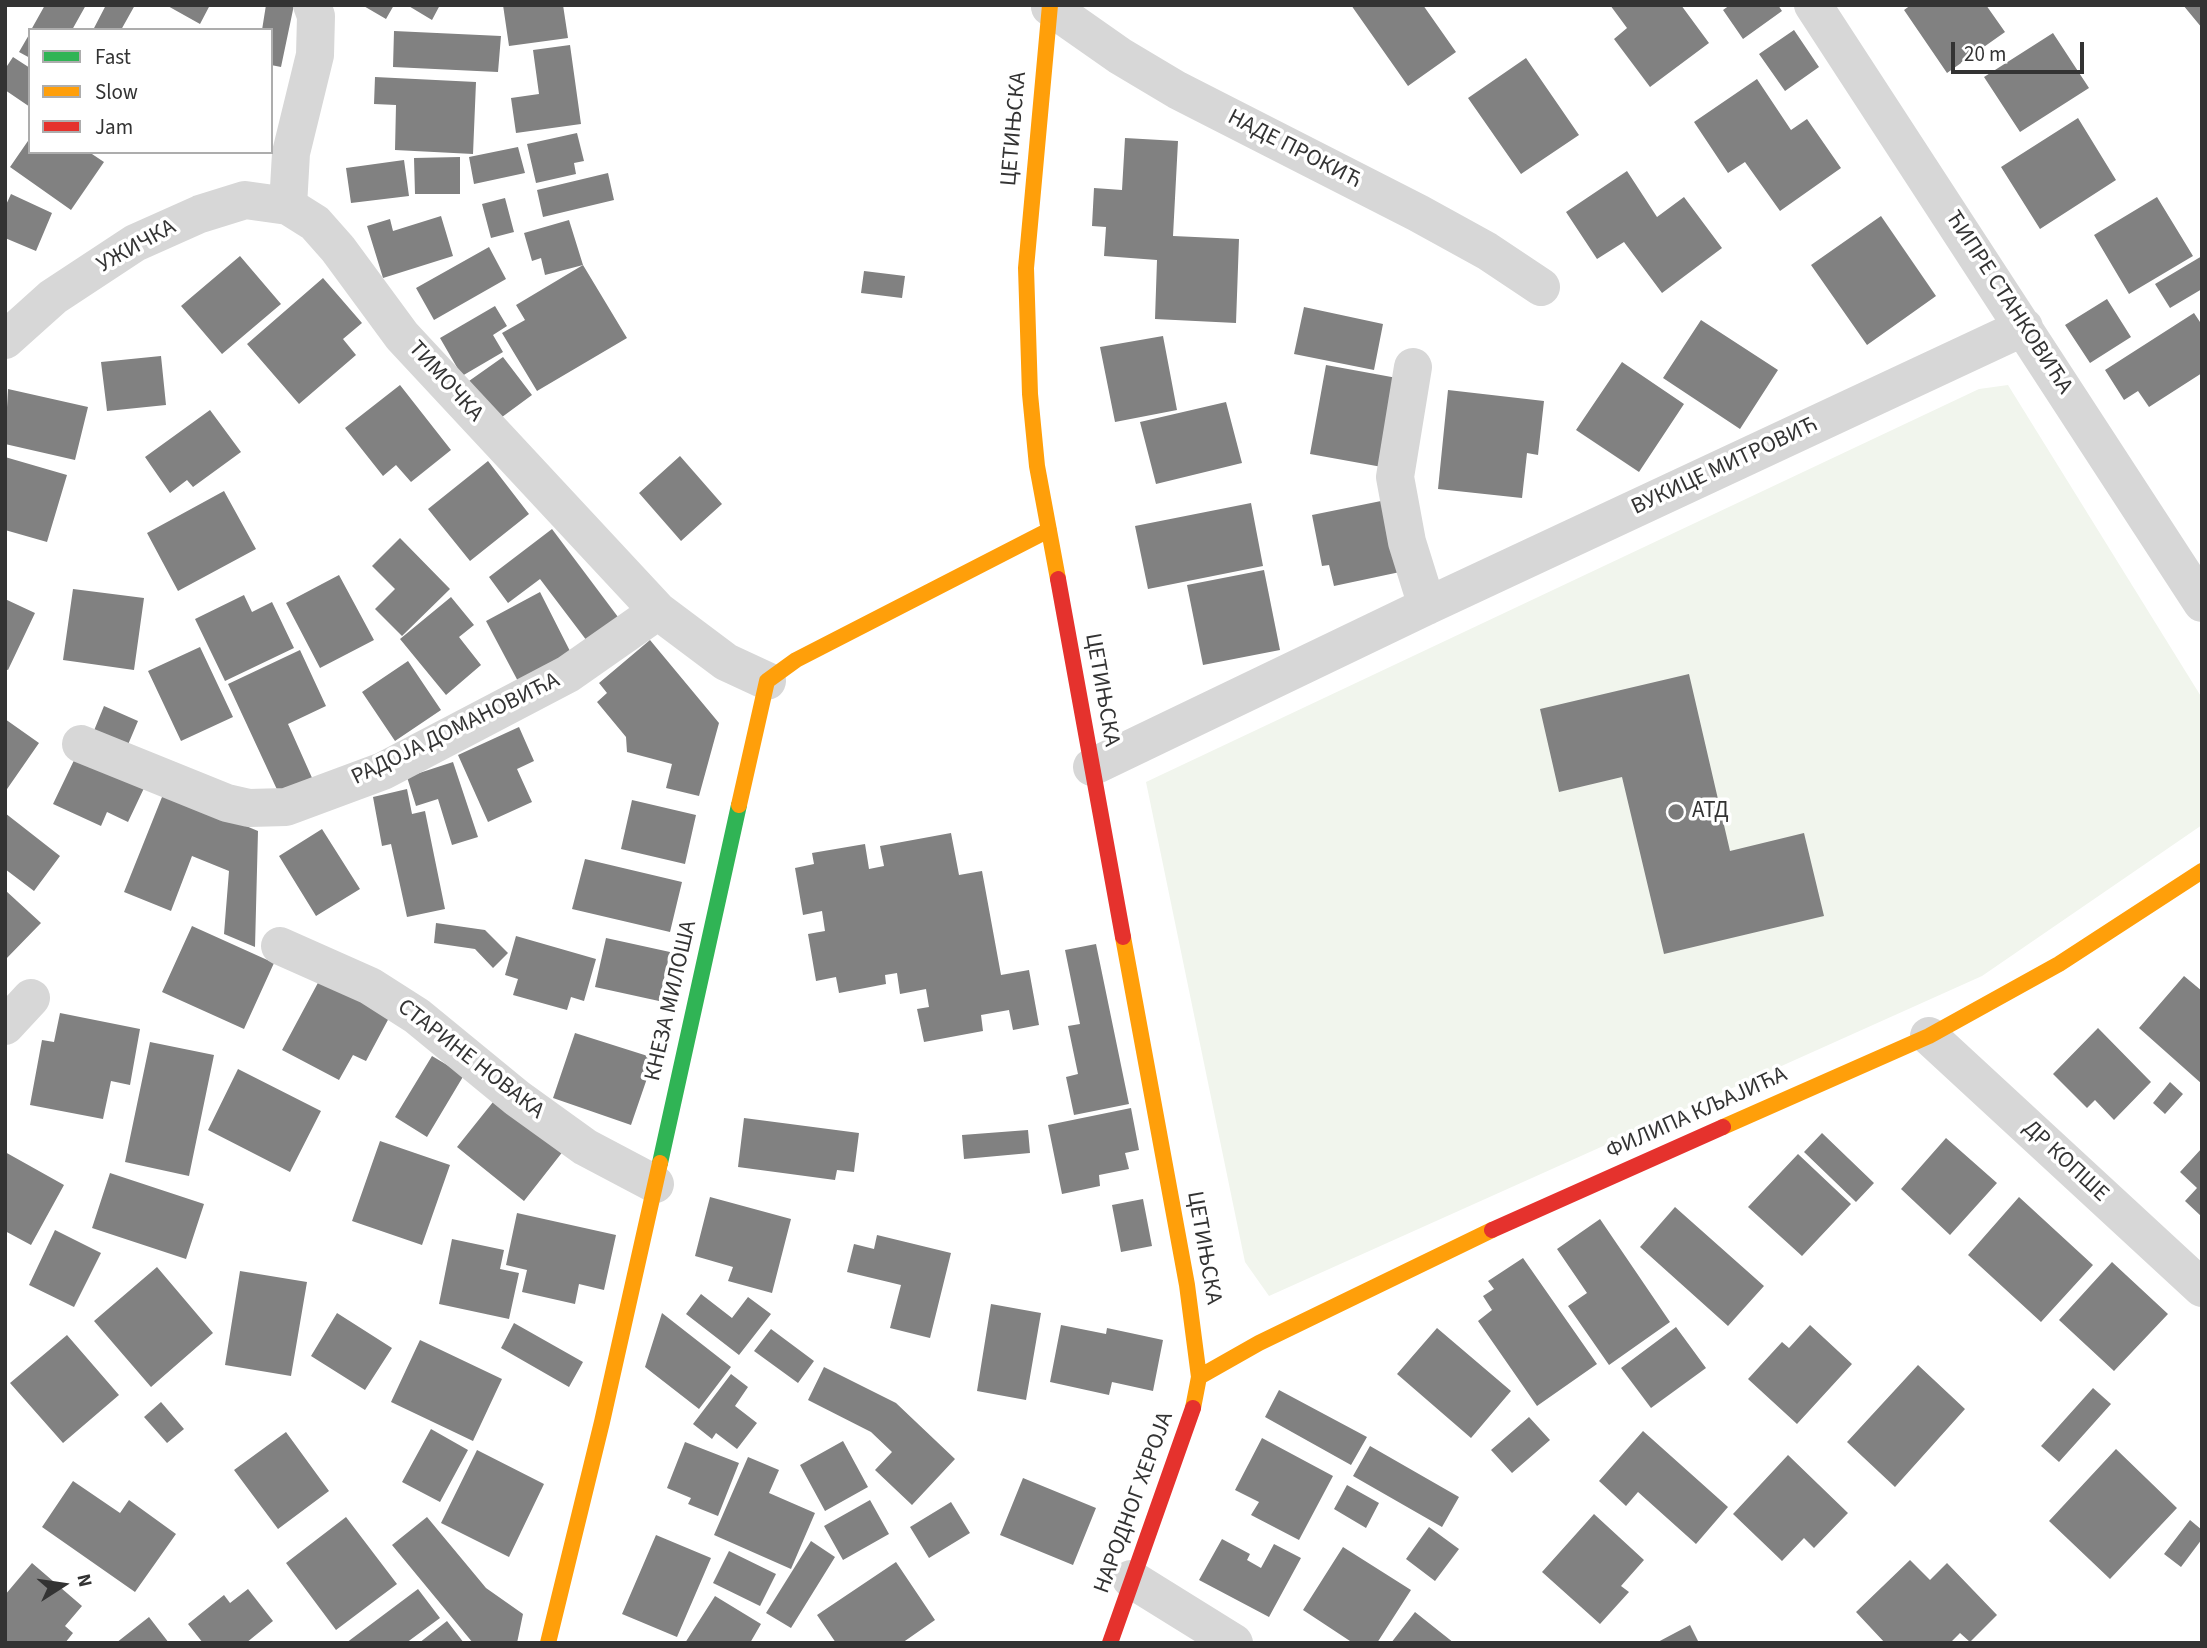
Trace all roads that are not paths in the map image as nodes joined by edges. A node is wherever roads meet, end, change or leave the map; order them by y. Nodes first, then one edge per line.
1 (312, 5) edge
2 (1813, 5) edge
3 (1050, 6) edge
4 (288, 206) junction
5 (1541, 287) dead end
6 (2024, 327) junction
7 (5, 340) edge
8 (1413, 367) dead end
9 (1049, 530) junction
10 (2202, 603) edge
11 (1427, 606) junction
12 (659, 611) junction
13 (766, 681) junction
14 (81, 744) dead end
15 (1092, 767) junction
16 (2202, 871) edge
17 (279, 946) dead end
18 (32, 998) dead end
19 (5, 1026) edge
20 (1929, 1035) junction
21 (654, 1184) junction
22 (2202, 1288) edge
23 (1199, 1377) junction
24 (1131, 1579) junction
25 (548, 1643) edge
26 (1110, 1643) edge
27 (1234, 1643) edge

1 - 4 street
2 - 6 street, ЋИПРЕ СТАНКОВИЋА
3 - 5 street, НАДЕ ПРОКИЋ
3 - 9 street, ЦЕТИЊСКА
4 - 7 street, УЖИЧКА
4 - 12 street, ТИМОЧКА
6 - 10 street, ЋИПРЕ СТАНКОВИЋА
6 - 11 street, ВУКИЦЕ МИТРОВИЋ
8 - 11 street
9 - 13 street
9 - 15 street, ЦЕТИЊСКА
11 - 15 street, ВУКИЦЕ МИТРОВИЋ
12 - 13 street, ТИМОЧКА
12 - 14 street, РАДОЈА ДОМАНОВИЋА
13 - 21 street, КНЕЗА МИЛОША
15 - 23 street, ЦЕТИЊСКА
16 - 20 street, ФИЛИПА КЉАЈИЋА
17 - 21 street, СТАРИНЕ НОВАКА
18 - 19 street
20 - 22 street, ДР КОПШЕ
20 - 23 street, ФИЛИПА КЉАЈИЋА
21 - 25 street, КНЕЗА МИЛОША
23 - 24 street, НАРОДНОГ ХЕРОЈА
24 - 26 street, НАРОДНОГ ХЕРОЈА
24 - 27 street

